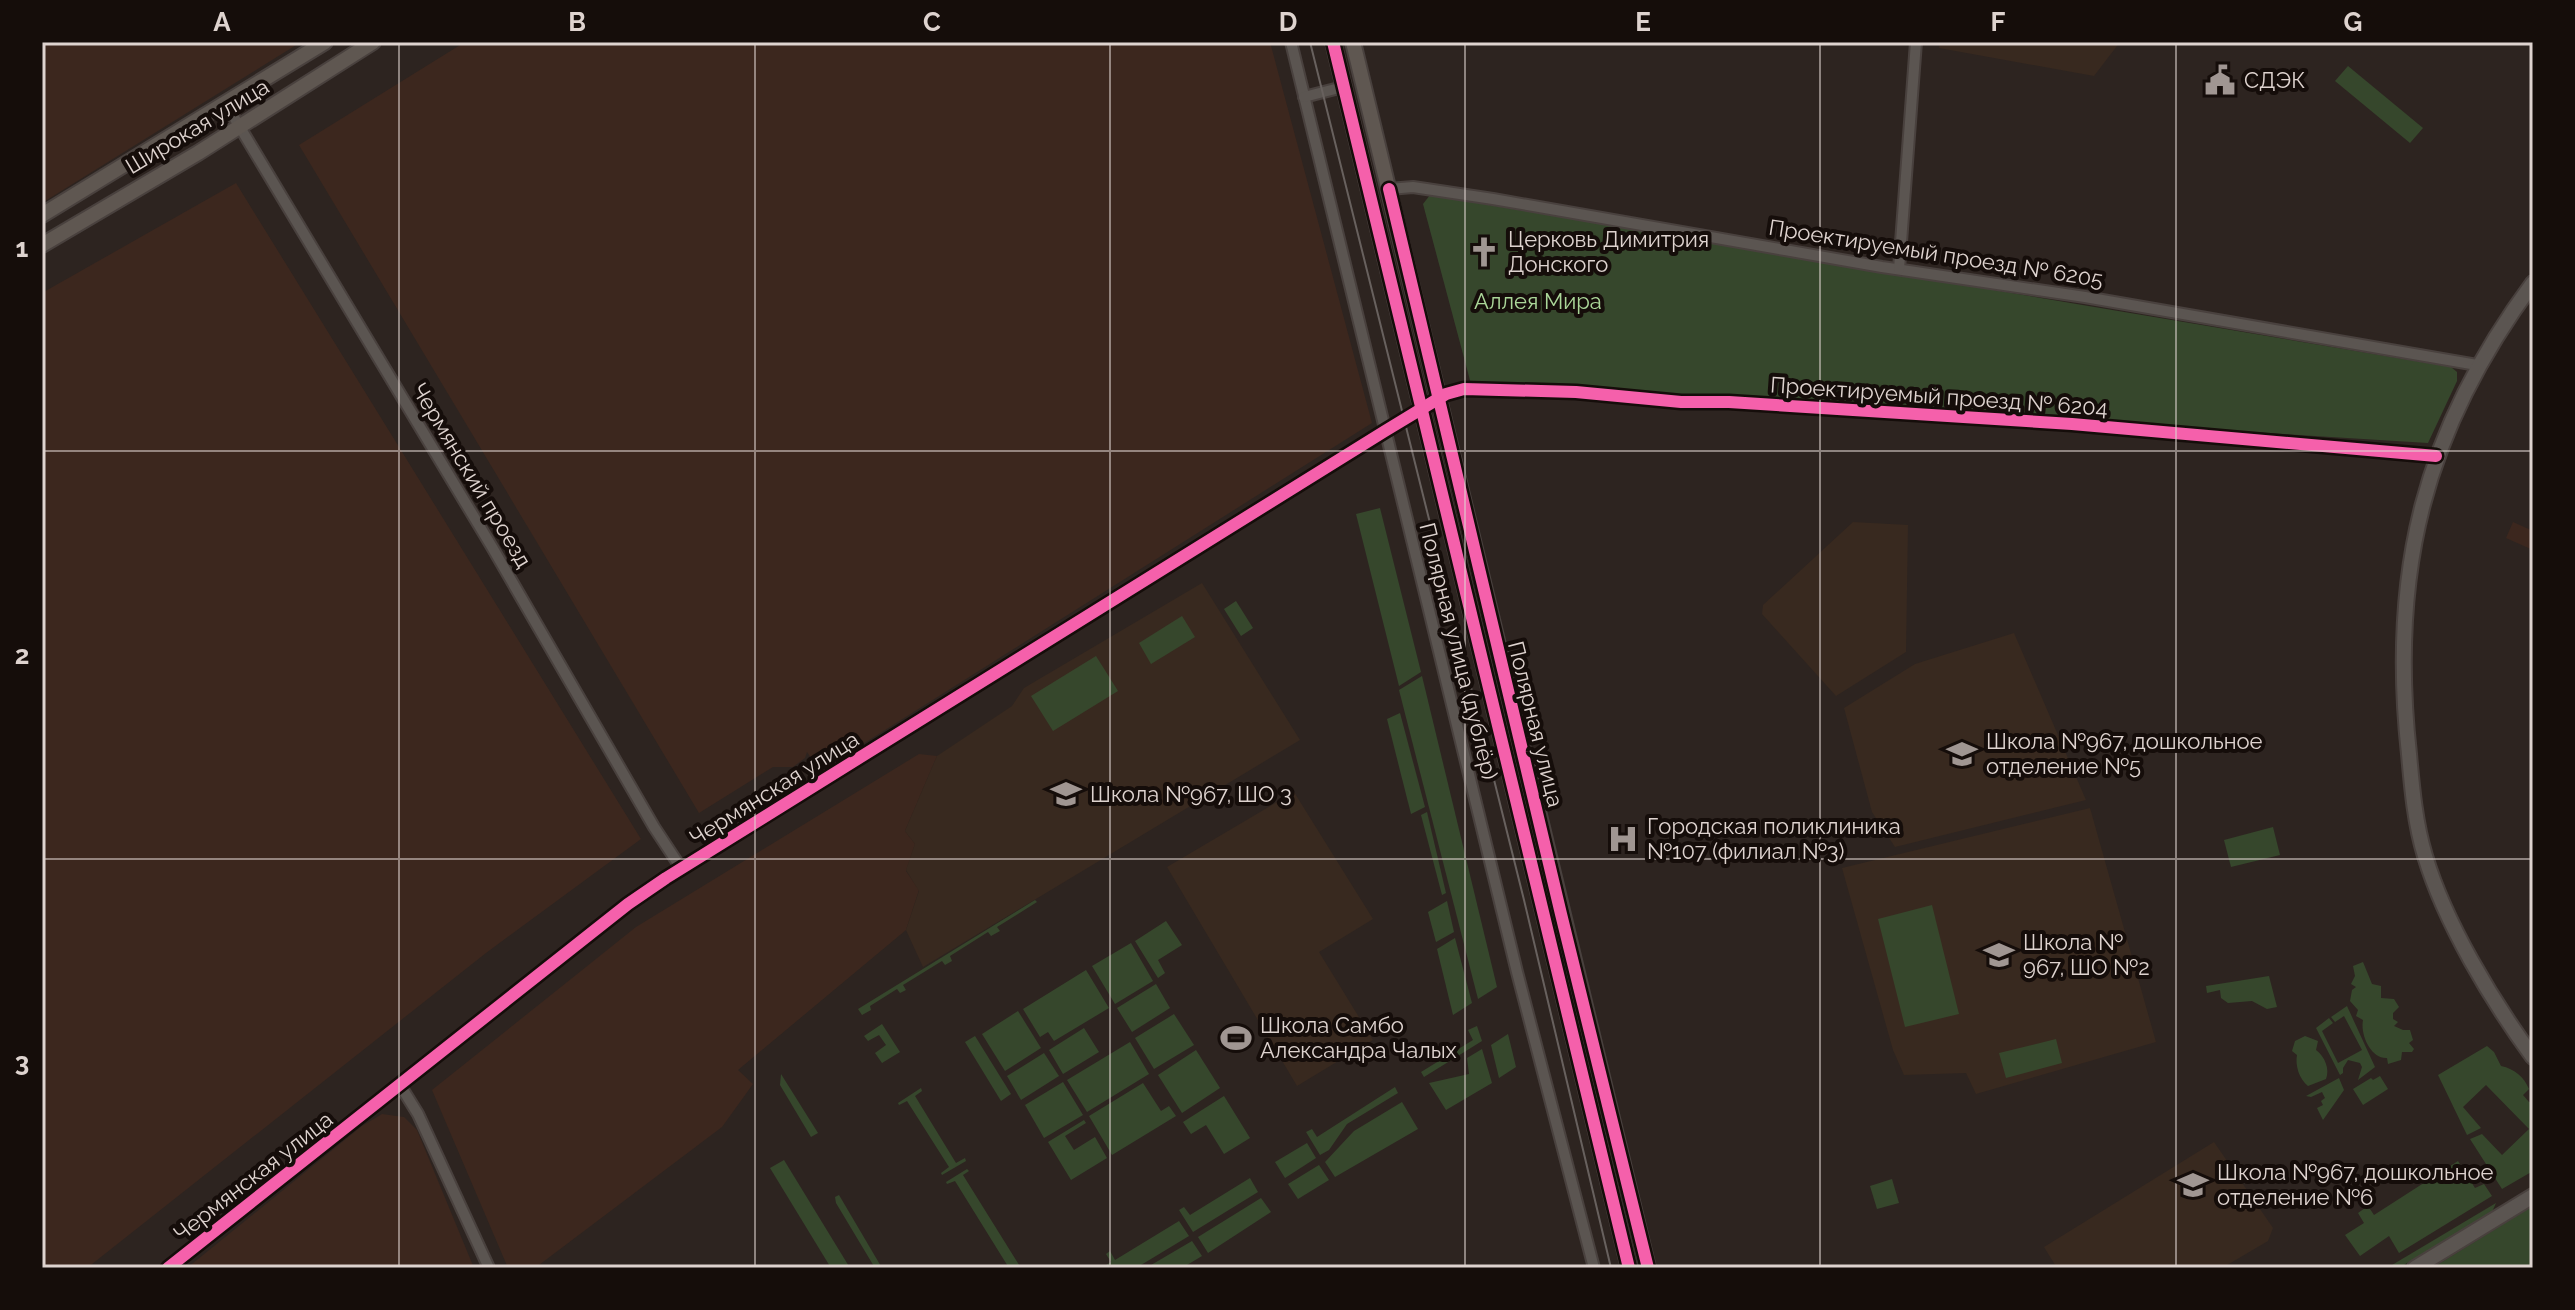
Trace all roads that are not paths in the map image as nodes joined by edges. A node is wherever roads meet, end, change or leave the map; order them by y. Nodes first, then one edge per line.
1 (325, 42) edge
2 (373, 42) edge
3 (1291, 42) edge
4 (1333, 42) edge
5 (1353, 42) edge
6 (1916, 42) edge
7 (1343, 87) junction
8 (1304, 97) junction
9 (226, 104) junction
10 (240, 128) junction
11 (152, 149) junction
12 (170, 169) junction
13 (1389, 189) junction
14 (42, 215) edge
15 (42, 245) edge
16 (1899, 269) junction
17 (2533, 283) edge
18 (2477, 365) junction
19 (1439, 398) junction
20 (1421, 410) junction
21 (1385, 431) junction
22 (2436, 456) junction
23 (681, 868) junction
24 (2533, 1057) edge
25 (400, 1085) junction
26 (2533, 1196) edge
27 (168, 1268) edge
28 (489, 1268) edge
29 (1594, 1268) edge
30 (1629, 1268) edge
31 (1648, 1268) edge
32 (2415, 1268) edge

1 - 9 main road, Широкая улица
2 - 10 main road, Широкая улица
3 - 8 street, Полярная улица (дублёр)
4 - 7 main road, Полярная улица
5 - 13 main road, Полярная улица
6 - 16 street
7 - 8 street
7 - 20 main road, Полярная улица
8 - 21 street, Полярная улица (дублёр)
9 - 10 street, Чермянский проезд
9 - 11 main road, Широкая улица
10 - 12 main road, Широкая улица
10 - 23 street, Чермянский проезд
11 - 12 main road
11 - 14 main road, Широкая улица
12 - 15 main road, Широкая улица
13 - 16 street, Проектируемый проезд № 6205
13 - 19 main road, Полярная улица
16 - 18 street, Проектируемый проезд № 6205
17 - 18 street
18 - 22 street
19 - 20 street, Чермянская улица
19 - 22 street, Проектируемый проезд № 6204
19 - 31 main road, Полярная улица
20 - 21 street, Чермянская улица
20 - 30 main road, Полярная улица
21 - 23 street, Чермянская улица
21 - 29 street, Полярная улица (дублёр)
22 - 24 street
23 - 25 street, Чермянская улица
25 - 27 street, Чермянская улица
25 - 28 street
26 - 32 street

